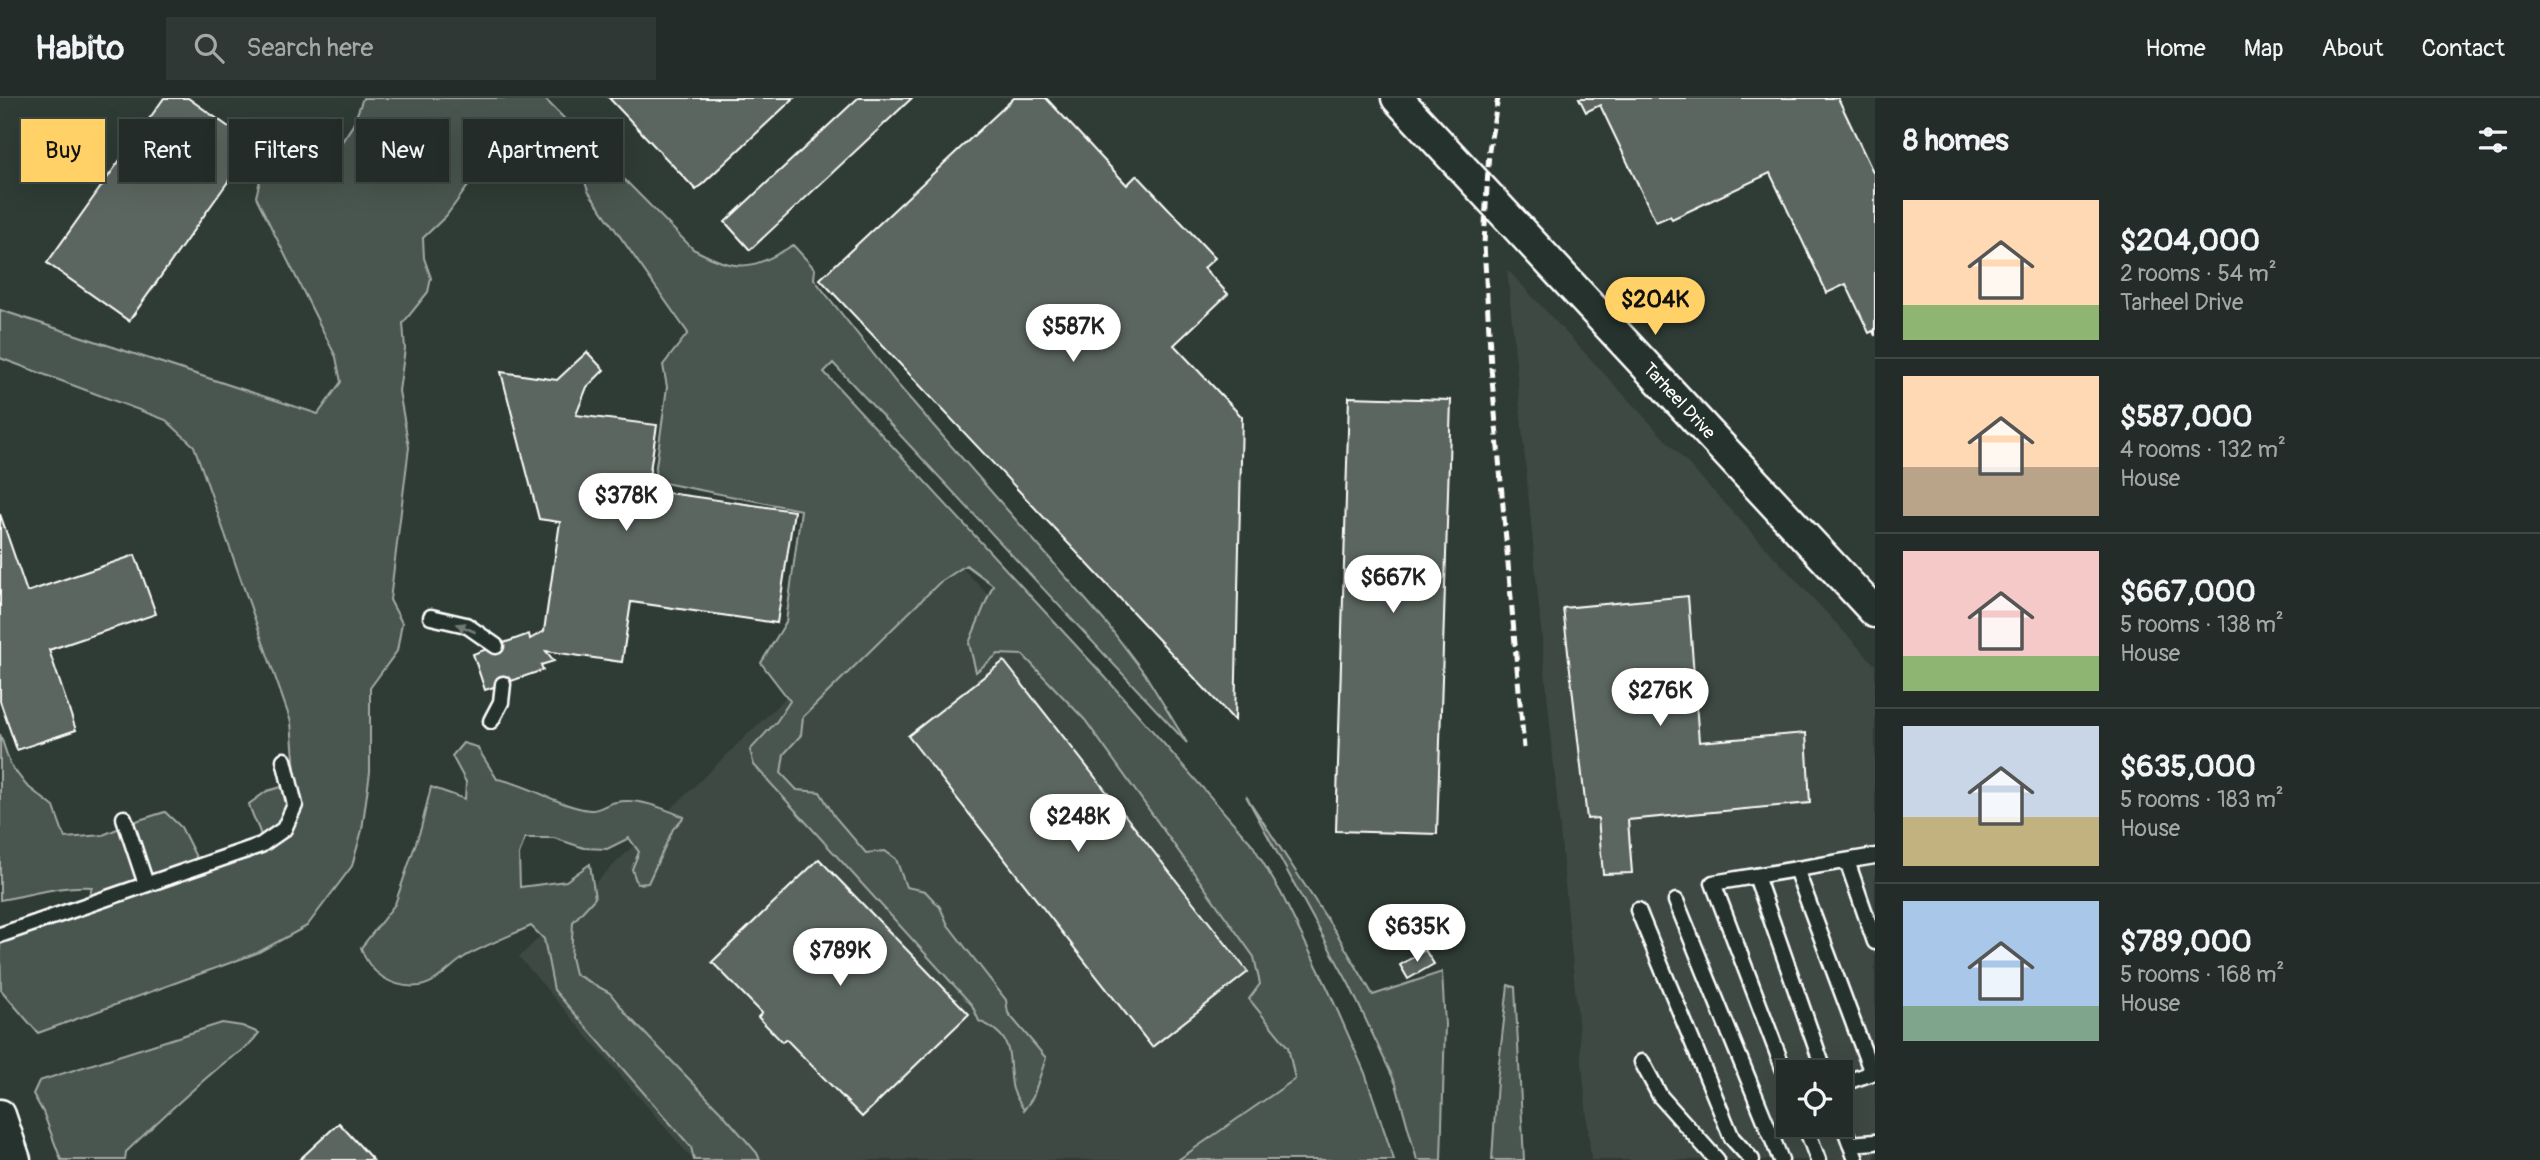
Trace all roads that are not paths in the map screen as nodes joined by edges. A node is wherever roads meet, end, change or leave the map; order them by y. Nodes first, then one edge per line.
1 (1397, 98) edge
2 (1875, 612) edge
3 (431, 617) dead end
4 (496, 646) dead end
5 (503, 684) dead end
6 (491, 721) dead end
7 (285, 760) dead end
8 (124, 818) dead end
9 (1875, 856) edge
10 (1847, 861) junction
11 (1796, 869) junction
12 (1756, 876) junction
13 (146, 884) junction
14 (1676, 901) dead end
15 (1638, 910) dead end
16 (0, 934) edge
17 (1875, 942) edge
18 (1780, 1060) edge
19 (1820, 1060) edge
20 (1642, 1062) dead end
21 (1873, 1071) edge
22 (1853, 1079) edge
23 (0, 1115) edge
24 (1809, 1137) edge
25 (1848, 1137) edge
26 (1875, 1142) edge
27 (1850, 1144) junction
28 (15, 1160) edge
29 (1717, 1160) edge
30 (1752, 1160) edge
31 (1781, 1160) edge
32 (1818, 1160) edge
33 (1856, 1160) edge

1 - 2 street, Tarheel Drive
4 -> 3 lane
5 - 6 lane
7 - 13 lane
8 - 13 lane
9 - 10 lane
10 - 11 lane
10 - 17 lane
11 - 12 lane
11 - 21 lane
12 - 18 lane
12 - 19 lane
13 - 16 lane
14 - 31 lane
15 - 30 lane
20 - 29 lane
21 - 22 lane
23 - 28 street
24 - 32 lane
25 - 27 lane
26 - 27 lane
27 - 33 lane

